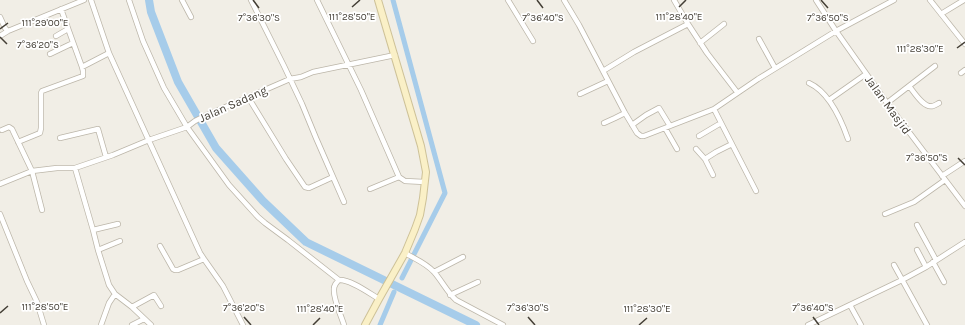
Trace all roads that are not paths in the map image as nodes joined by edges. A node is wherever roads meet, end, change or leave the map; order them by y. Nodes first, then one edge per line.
1 (84, 0) edge
2 (91, 0) edge
3 (129, 0) edge
4 (182, 0) edge
5 (251, 0) edge
6 (317, 0) edge
7 (378, 0) edge
8 (508, 0) edge
9 (564, 0) edge
10 (674, 0) edge
11 (816, 0) edge
12 (894, 0) edge
13 (930, 0) edge
14 (964, 0) edge
15 (60, 9) junction
16 (941, 14) junction
17 (0, 16) edge
18 (191, 17) dead end
19 (688, 24) junction
20 (724, 24) dead end
21 (68, 29) junction
22 (8, 31) junction
23 (836, 31) junction
24 (0, 36) edge
25 (56, 36) dead end
26 (759, 39) dead end
27 (533, 41) dead end
28 (964, 41) edge
29 (73, 43) junction
30 (700, 43) junction
31 (109, 52) junction
32 (50, 54) dead end
33 (395, 55) junction
34 (349, 65) junction
35 (935, 66) dead end
36 (82, 67) junction
37 (775, 68) junction
38 (603, 71) junction
39 (866, 74) junction
40 (290, 79) junction
41 (608, 81) junction
42 (809, 83) dead end
43 (909, 86) junction
44 (737, 92) junction
45 (580, 94) dead end
46 (248, 97) junction
47 (829, 100) junction
48 (886, 103) junction
49 (939, 103) dead end
50 (714, 109) junction
51 (625, 113) junction
52 (604, 123) dead end
53 (721, 123) junction
54 (632, 125) junction
55 (668, 127) junction
56 (187, 128) junction
57 (2, 130) dead end
58 (700, 136) dead end
59 (60, 138) dead end
60 (848, 139) dead end
61 (149, 140) junction
62 (18, 142) junction
63 (732, 144) junction
64 (677, 149) dead end
65 (696, 149) dead end
66 (106, 157) junction
67 (705, 159) junction
68 (965, 161) edge
69 (75, 168) junction
70 (32, 171) junction
71 (713, 175) dead end
72 (333, 177) junction
73 (399, 177) junction
74 (944, 178) junction
75 (425, 182) junction
76 (0, 184) edge
77 (370, 189) dead end
78 (756, 191) dead end
79 (344, 202) dead end
80 (965, 206) edge
81 (42, 210) dead end
82 (0, 214) edge
83 (885, 214) dead end
84 (118, 224) dead end
85 (917, 225) dead end
86 (93, 230) junction
87 (120, 241) dead end
88 (965, 242) edge
89 (160, 246) dead end
90 (98, 250) junction
91 (917, 250) dead end
92 (407, 254) junction
93 (463, 257) dead end
94 (204, 259) junction
95 (935, 261) junction
96 (894, 265) dead end
97 (926, 267) junction
98 (434, 272) junction
99 (339, 280) junction
100 (902, 280) junction
101 (478, 282) dead end
102 (944, 282) dead end
103 (115, 294) junction
104 (450, 295) junction
105 (379, 299) junction
106 (850, 305) junction
107 (161, 306) dead end
108 (132, 307) junction
109 (144, 319) junction
110 (818, 323) edge
111 (44, 325) edge
112 (101, 325) edge
113 (132, 325) edge
114 (151, 325) edge
115 (243, 325) edge
116 (344, 325) edge
117 (365, 325) edge
118 (503, 325) edge
119 (808, 325) edge
120 (862, 325) edge
121 (927, 325) edge

1 - 15 street
2 - 31 street
3 - 56 street
4 - 18 street
5 - 40 street
6 - 34 street
7 - 33 street
8 - 27 street
9 - 38 street
10 - 19 street
11 - 23 street, Jalan Masjid
12 - 23 street
13 - 16 street
14 - 16 street
15 - 21 street
15 - 22 street
16 - 28 street
17 - 22 street
19 - 30 street
19 - 38 street
20 - 30 street
21 - 25 street
21 - 29 street
22 - 24 street
23 - 37 street
23 - 39 street, Jalan Masjid
26 - 37 street
29 - 32 street
29 - 36 street
30 - 44 street
31 - 36 street
31 - 61 street
33 - 34 street, Jalan Sadang
33 - 75 street
34 - 40 street, Jalan Sadang
34 - 73 street
35 - 43 street
36 - 62 street
37 - 44 street
38 - 41 street
39 - 47 street
39 - 48 street, Jalan Masjid
40 - 46 street, Jalan Sadang
40 - 72 street
41 - 45 street
41 - 51 street
42 - 47 street
43 - 48 street
43 - 49 street
44 - 50 street
46 - 56 street, Jalan Sadang
46 - 72 street
47 - 60 street
48 - 74 street, Jalan Masjid
50 - 53 street
50 - 55 street
51 - 52 street
51 - 54 street
53 - 58 street
53 - 63 street
54 - 55 street
54 - 55 street
55 - 64 street
56 - 61 street, Jalan Sadang
56 - 99 street
57 - 62 street
59 - 66 street
61 - 66 street, Jalan Sadang
61 - 94 street
62 - 70 street
63 - 67 street
63 - 78 street
65 - 67 street
66 - 69 street, Jalan Sadang
67 - 71 street
68 - 74 street
69 - 70 street, Jalan Sadang
69 - 86 street
70 - 76 street, Jalan Sadang
70 - 81 street
72 - 79 street
73 - 75 street
73 - 77 street
74 - 80 street, Jalan Masjid
74 - 83 street
75 - 92 street
82 - 111 street
84 - 86 street
85 - 95 street
86 - 90 street
87 - 90 street
88 - 95 street
89 - 94 street
90 - 103 street
91 - 97 street
92 - 98 street
92 - 105 street
93 - 98 street
94 - 115 street
95 - 97 street
95 - 102 street
96 - 100 street
97 - 100 street
98 - 104 street
99 - 105 street
99 - 116 street
100 - 106 street
100 - 121 street
101 - 104 street
103 - 108 street
103 - 112 street
104 - 118 street
105 - 117 street
106 - 110 street
106 - 120 street
107 - 108 street
108 - 109 street
109 - 113 street
109 - 114 street
110 - 119 street

